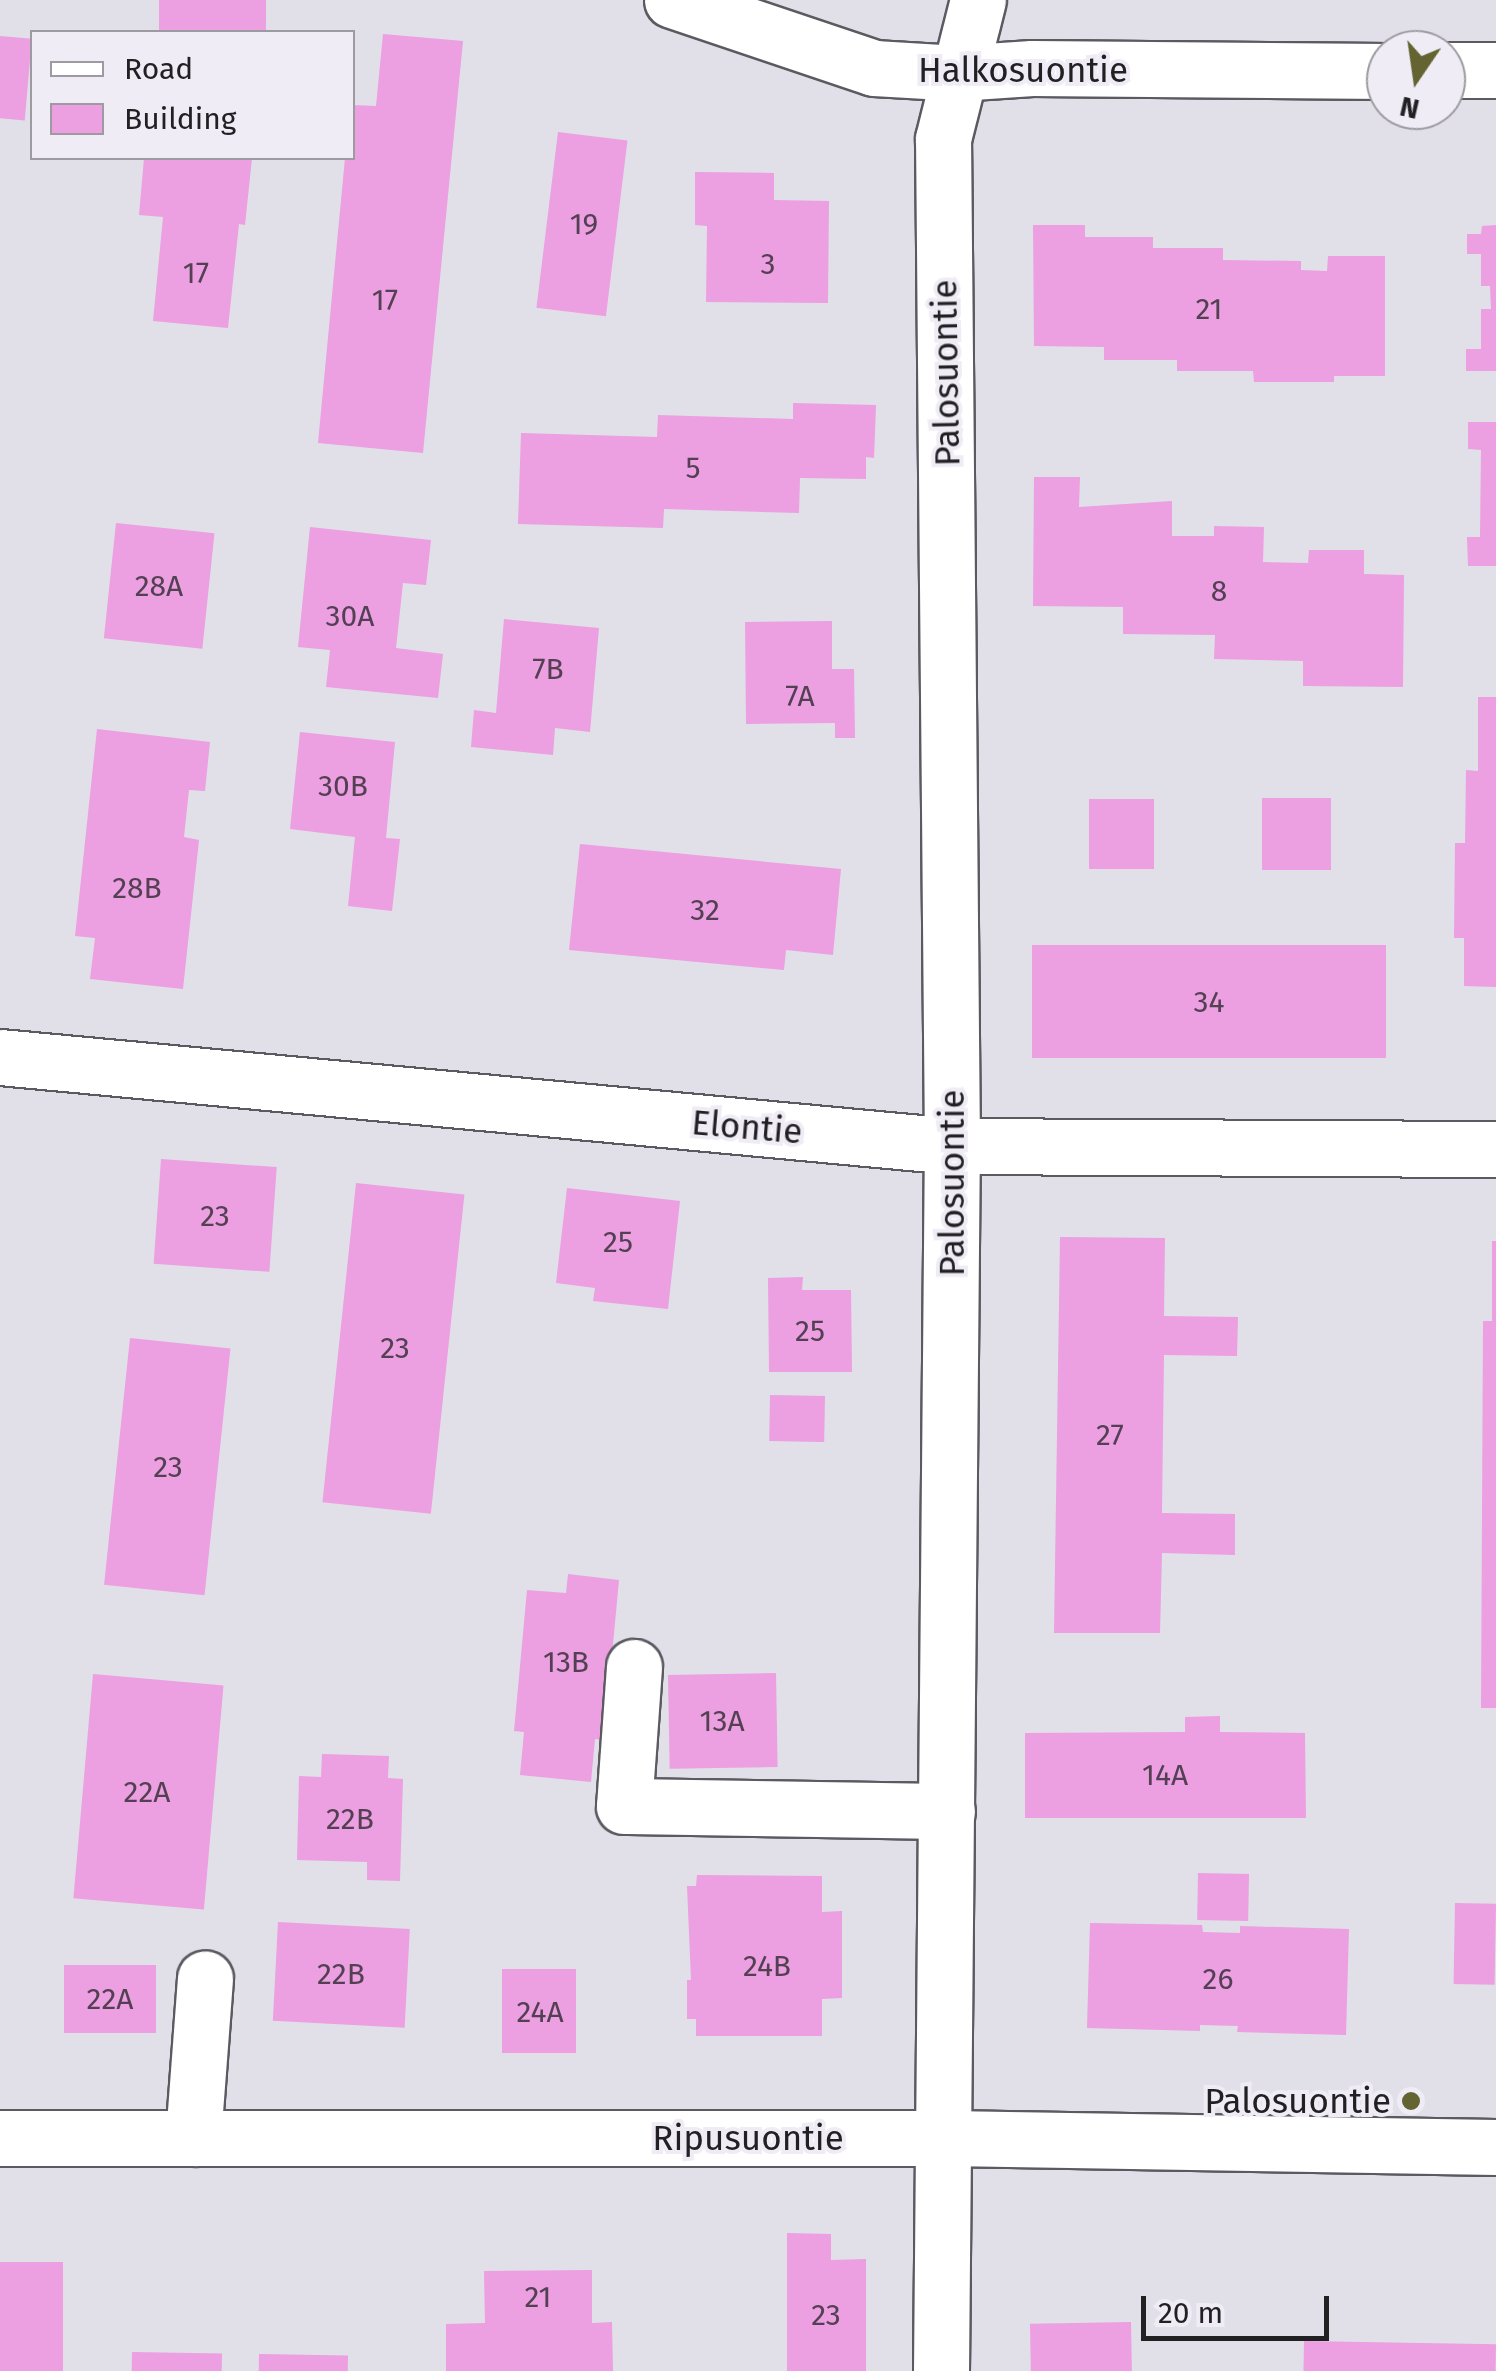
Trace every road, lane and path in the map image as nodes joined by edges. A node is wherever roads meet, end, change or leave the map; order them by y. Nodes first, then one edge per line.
1 (672, 0) edge
2 (978, 0) edge
3 (1366, 70) edge
4 (1466, 70) edge
5 (1496, 70) edge
6 (957, 74) junction
7 (0, 1057) edge
8 (952, 1146) junction
9 (1496, 1150) edge
10 (634, 1667) dead end
11 (946, 1812) junction
12 (204, 1978) dead end
13 (0, 2138) edge
14 (193, 2138) junction
15 (945, 2138) junction
16 (1496, 2147) edge
17 (941, 2371) edge

1 - 6 street, Halkosuontie
2 - 6 street, Palosuontie
3 - 6 street, Halkosuontie
4 - 5 street
6 - 8 street, Palosuontie
7 - 8 street, Elontie
8 - 9 street, Elontie
8 - 11 street, Palosuontie
10 - 11 street
11 - 15 street, Palosuontie
12 - 14 street
13 - 14 street, Ripusuontie
14 - 15 street, Ripusuontie
15 - 16 street, Ripusuontie
15 - 17 street, Palosuontie

